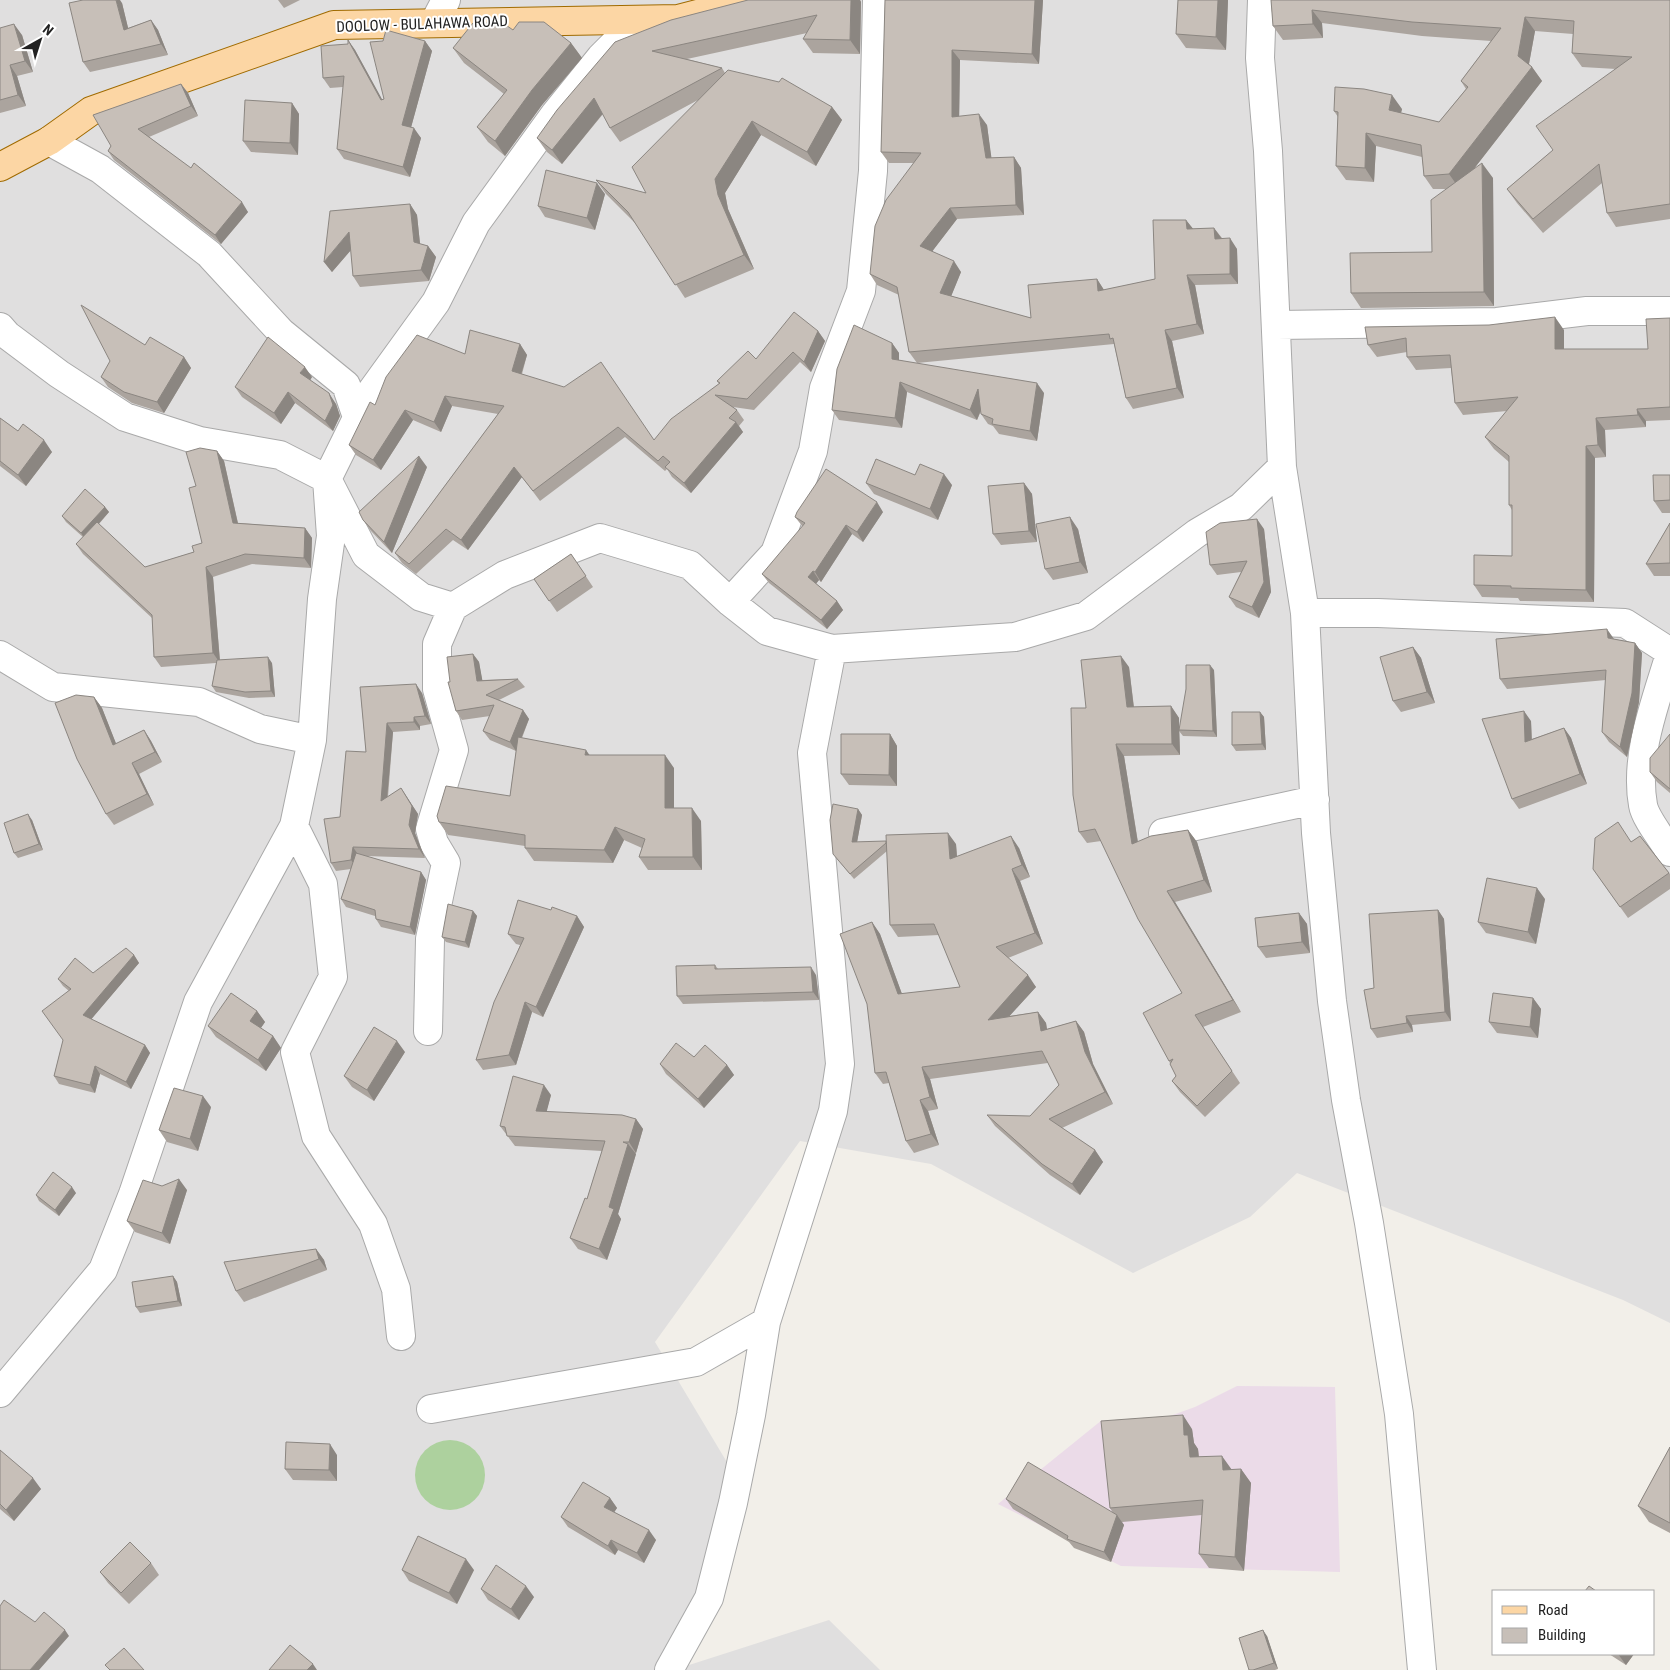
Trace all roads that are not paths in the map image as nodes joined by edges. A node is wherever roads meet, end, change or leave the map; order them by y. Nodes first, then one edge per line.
1 (752, 0) edge
2 (877, 0) edge
3 (1262, 0) edge
4 (440, 11) edge
5 (678, 19) junction
6 (50, 141) junction
7 (0, 167) edge
8 (1670, 311) edge
9 (1277, 325) junction
10 (0, 327) edge
11 (357, 417) junction
12 (1282, 467) junction
13 (328, 479) junction
14 (730, 602) junction
15 (453, 607) junction
16 (1304, 613) junction
17 (832, 649) junction
18 (1670, 653) edge
19 (0, 655) edge
20 (312, 740) junction
21 (1315, 800) junction
22 (294, 826) junction
23 (1163, 833) edge
24 (1670, 852) edge
25 (428, 1031) dead end
26 (766, 1322) junction
27 (401, 1336) dead end
28 (0, 1393) edge
29 (431, 1409) dead end
30 (669, 1670) edge
31 (1422, 1670) edge

1 - 5 main road, DOOLOW - BULAHAWA ROAD
2 - 14 street
3 - 9 street
4 - 5 main road, DOOLOW - BULAHAWA ROAD
4 - 6 main road, DOOLOW - BULAHAWA ROAD
5 - 11 street
6 - 7 main road, DOOLOW - BULAHAWA ROAD
6 - 11 street
8 - 9 street
9 - 12 street
10 - 13 street
11 - 13 street
12 - 16 street
12 - 17 street
13 - 15 street
13 - 20 street
14 - 15 street
14 - 17 street
15 - 25 street
16 - 18 street
16 - 21 street
17 - 26 street
18 - 24 street
19 - 20 street
20 - 22 street
21 - 23 street
21 - 31 street
22 - 27 street
22 - 28 street
26 - 29 street
26 - 30 street

